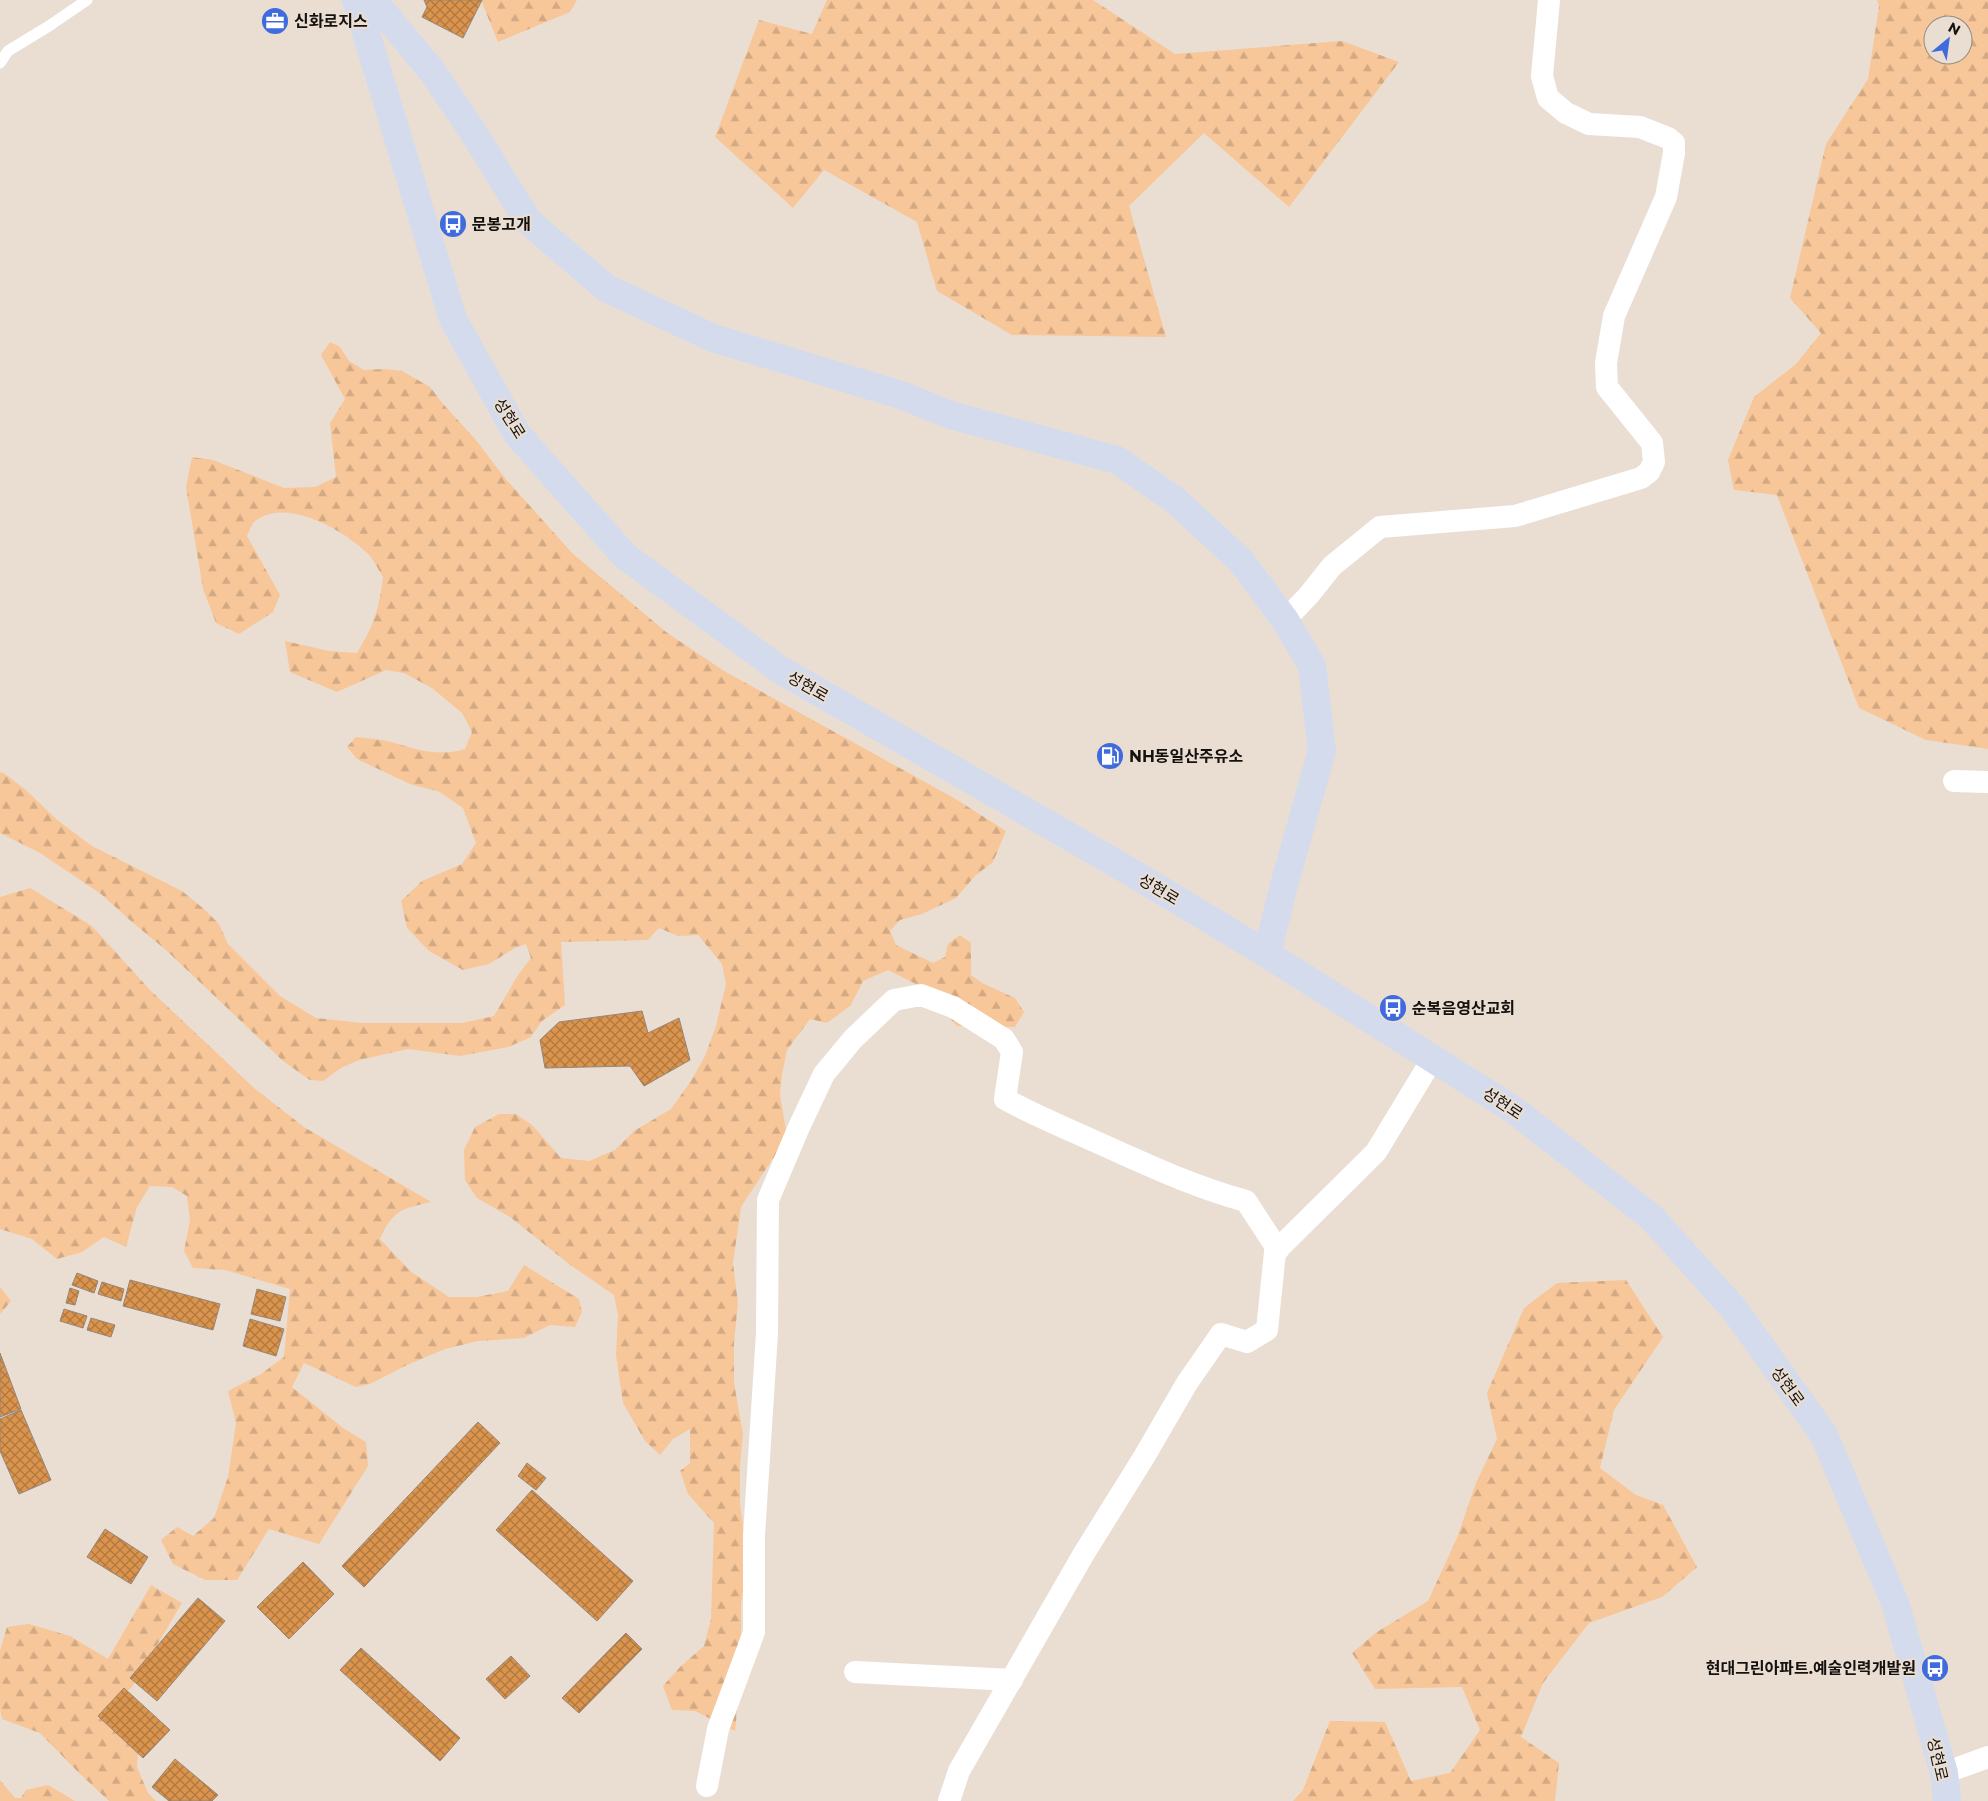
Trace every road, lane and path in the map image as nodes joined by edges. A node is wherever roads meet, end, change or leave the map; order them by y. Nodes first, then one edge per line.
1 (87, 0) edge
2 (356, 0) edge
3 (373, 0) edge
4 (1549, 0) edge
5 (0, 63) edge
6 (1285, 620) junction
7 (1954, 781) dead end
8 (1988, 782) edge
9 (1267, 954) junction
10 (1433, 1058) junction
11 (1278, 1250) junction
12 (855, 1672) dead end
13 (1012, 1680) junction
14 (1988, 1757) edge
15 (1944, 1773) junction
16 (707, 1786) dead end
17 (949, 1801) edge
18 (1947, 1801) edge

1 - 5 lane
2 - 9 main road, 성현로
3 - 6 main road
4 - 6 street
6 - 9 main road
7 - 8 street
9 - 10 main road, 성현로
10 - 11 street
10 - 15 main road, 성현로
11 - 13 street
11 - 16 street
12 - 13 street
13 - 17 street
14 - 15 street
15 - 18 main road, 성현로

